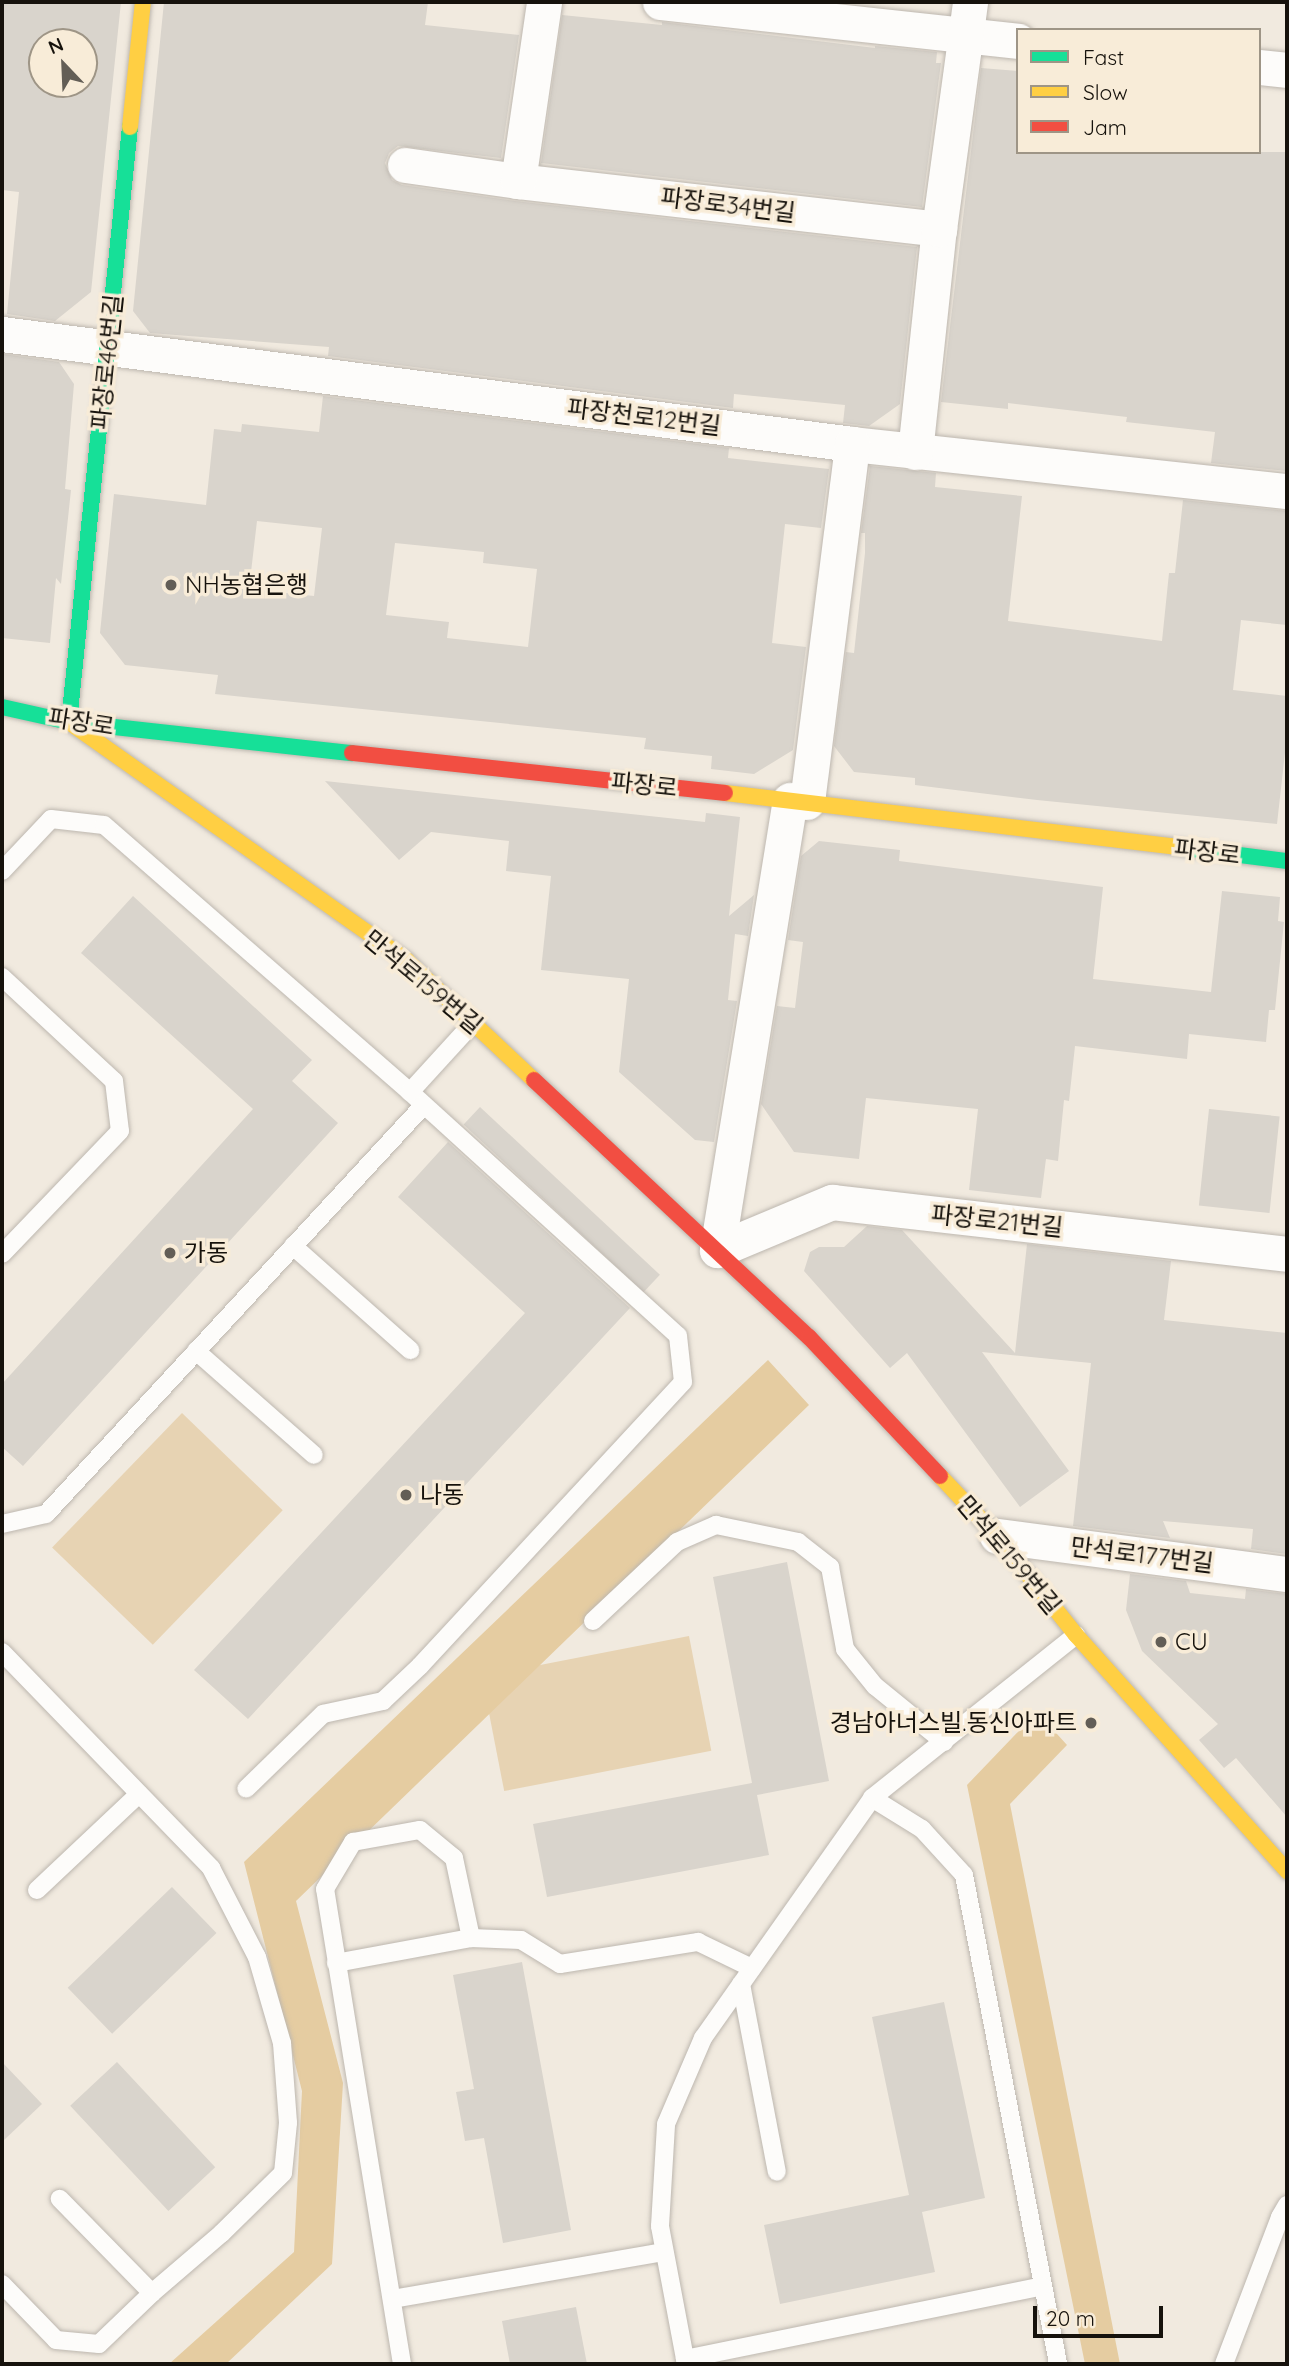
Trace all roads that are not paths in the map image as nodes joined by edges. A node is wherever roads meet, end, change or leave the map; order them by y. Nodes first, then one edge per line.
1 (142, 2) edge
2 (544, 2) edge
3 (660, 2) edge
4 (729, 6) edge
5 (968, 19) edge
6 (1016, 40) edge
7 (1261, 67) edge
8 (1287, 71) edge
9 (405, 165) dead end
10 (518, 181) junction
11 (939, 229) junction
12 (2, 334) edge
13 (109, 347) junction
14 (852, 444) junction
15 (915, 452) junction
16 (1287, 491) edge
17 (2, 706) edge
18 (69, 723) junction
19 (799, 801) junction
20 (1287, 861) edge
21 (2, 871) edge
22 (2, 977) edge
23 (473, 1023) junction
24 (410, 1092) junction
25 (424, 1105) junction
26 (293, 1246) junction
27 (717, 1250) junction
28 (2, 1254) edge
29 (1287, 1254) edge
30 (410, 1350) dead end
31 (196, 1351) junction
32 (314, 1455) dead end
33 (2, 1524) edge
34 (997, 1536) junction
35 (1287, 1574) edge
36 (593, 1621) dead end
37 (1076, 1635) junction
38 (2, 1652) edge
39 (944, 1742) junction
40 (246, 1789) dead end
41 (139, 1794) junction
42 (872, 1798) junction
43 (1287, 1871) edge
44 (37, 1890) dead end
45 (471, 1938) junction
46 (336, 1963) junction
47 (752, 1968) junction
48 (741, 1984) junction
49 (777, 2172) dead end
50 (60, 2199) dead end
51 (1287, 2205) edge
52 (664, 2252) junction
53 (2, 2284) edge
54 (1043, 2286) junction
55 (152, 2293) junction
56 (391, 2299) junction
57 (685, 2362) edge
58 (402, 2364) edge
59 (1058, 2364) edge
60 (1224, 2364) edge

1 - 13 street, 파장로46번길
2 - 10 street
3 - 4 street
4 - 5 street
5 - 6 street
5 - 11 street
7 - 8 street
9 - 10 street, 파장로34번길
10 - 11 street, 파장로34번길
11 - 15 street
12 - 13 street, 파장천로12번길
13 - 14 street, 파장천로12번길
13 - 18 street, 파장로46번길
14 - 15 street, 파장천로12번길
14 - 19 street
15 - 16 street, 파장천로12번길
17 - 18 street, 파장로
18 - 19 street, 파장로
18 - 23 street, 만석로159번길
19 - 20 street, 파장로
19 - 27 street
21 - 24 lane
22 - 28 lane
23 - 24 lane
23 - 27 street, 만석로159번길
24 - 25 lane
25 - 26 lane
25 - 40 lane
26 - 30 lane
26 - 31 lane
27 - 29 street, 파장로21번길
27 - 34 street, 만석로159번길
31 - 32 lane
31 - 33 lane
34 - 35 street, 만석로177번길
34 - 37 street, 만석로159번길
36 - 39 lane
37 - 39 lane
37 - 43 street, 만석로159번길
38 - 41 lane
39 - 42 lane
41 - 44 lane
41 - 55 lane
42 - 47 lane
42 - 54 lane
45 - 46 lane
45 - 46 lane
45 - 47 lane
46 - 56 lane
47 - 48 lane
48 - 49 lane
48 - 52 lane
50 - 55 lane
51 - 60 lane
52 - 56 lane
52 - 57 lane
53 - 55 lane
54 - 57 lane
54 - 59 lane
56 - 58 lane

